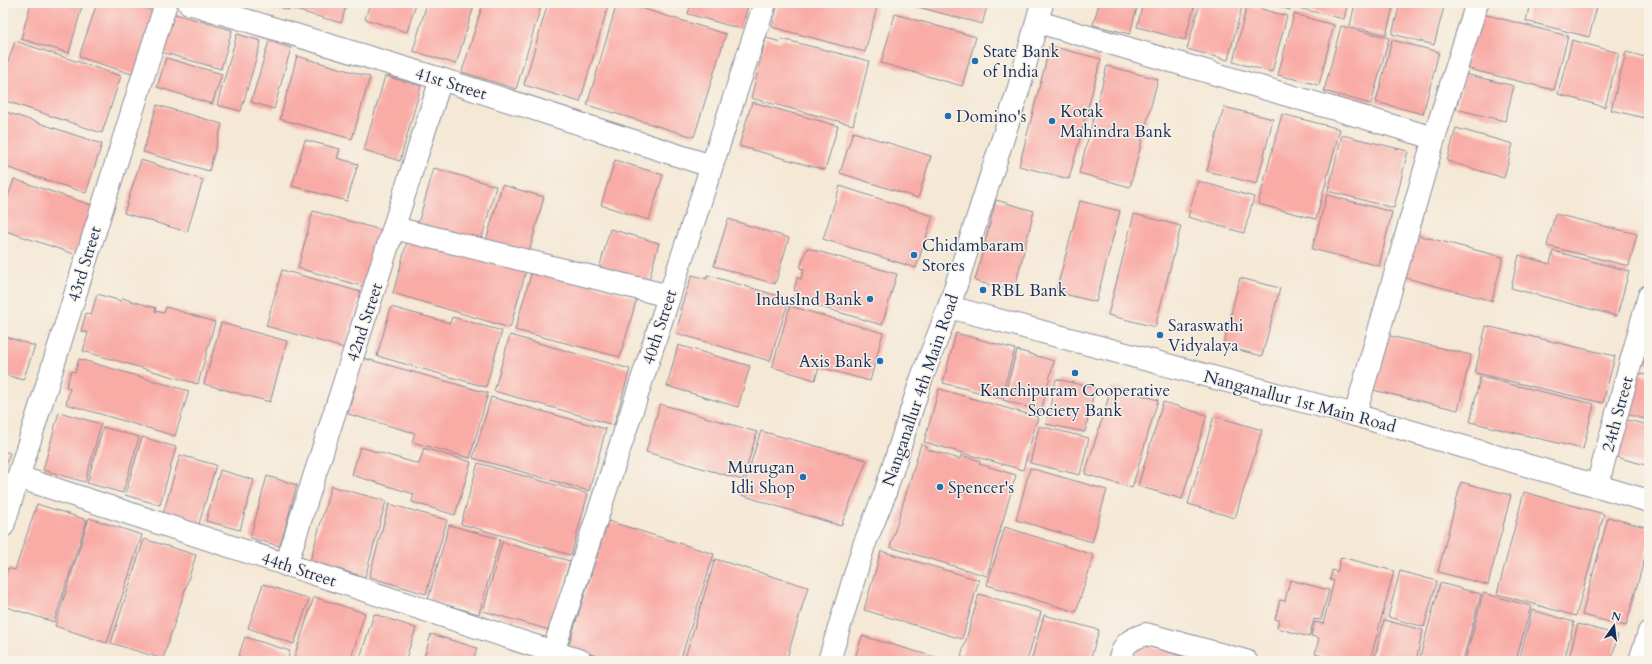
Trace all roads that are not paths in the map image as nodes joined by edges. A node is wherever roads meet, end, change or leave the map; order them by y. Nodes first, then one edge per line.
1 (166, 3) edge
2 (189, 3) edge
3 (765, 3) edge
4 (1477, 3) edge
5 (1040, 13) edge
6 (441, 79) junction
7 (1434, 138) junction
8 (711, 166) junction
9 (394, 228) junction
10 (669, 296) junction
11 (1649, 296) edge
12 (949, 307) junction
13 (1356, 415) junction
14 (18, 477) junction
15 (1597, 486) junction
16 (1649, 501) edge
17 (3, 526) edge
18 (286, 565) junction
19 (1649, 632) edge
20 (553, 652) junction
21 (581, 661) edge
22 (829, 661) edge
23 (1119, 661) edge
24 (1246, 661) edge
25 (1640, 661) edge

1 - 14 street, 43rd Street
2 - 6 street, 41st Street
3 - 8 street, 40th Street
4 - 7 street
5 - 7 street
5 - 12 street, Nanganallur 4th Main Road
6 - 8 street, 41st Street
6 - 9 street, 42nd Street
7 - 13 street
8 - 10 street, 40th Street
9 - 10 street
9 - 18 street, 42nd Street
10 - 20 street, 40th Street
11 - 15 street, 24th Street
12 - 13 street, Nanganallur 1st Main Road
12 - 22 street, Nanganallur 4th Main Road
13 - 15 street, Nanganallur 1st Main Road
14 - 17 street, 43rd Street
14 - 18 street, 44th Street
15 - 16 street, Nanganallur 1st Main Road
18 - 20 street, 44th Street
19 - 25 street
20 - 21 street, 44th Street
23 - 24 street

